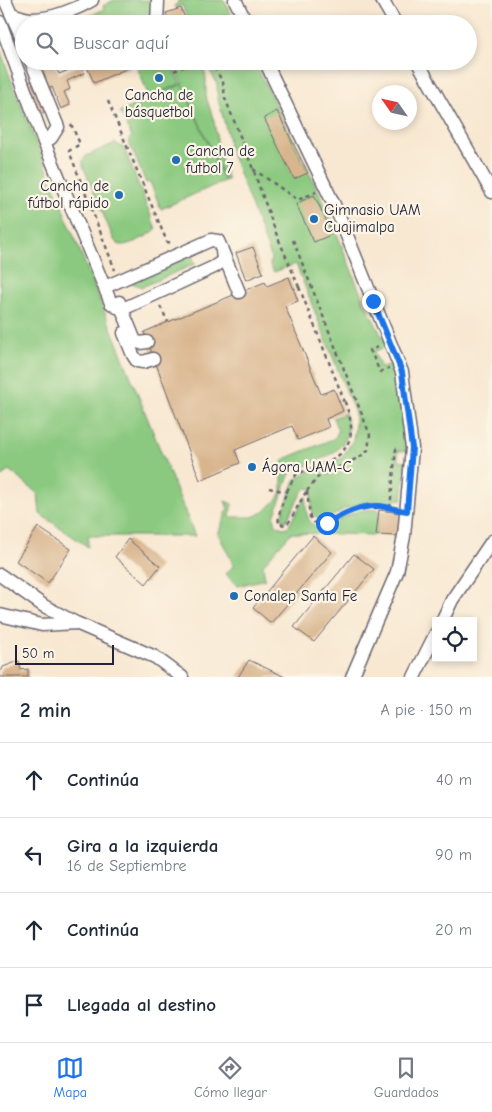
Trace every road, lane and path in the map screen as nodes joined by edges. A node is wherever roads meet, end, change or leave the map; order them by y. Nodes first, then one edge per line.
1 (5, 0) edge
2 (92, 0) edge
3 (158, 0) edge
4 (235, 0) edge
5 (382, 0) edge
6 (12, 14) junction
7 (16, 15) edge
8 (53, 15) edge
9 (157, 15) edge
10 (242, 15) edge
11 (391, 15) edge
12 (15, 21) edge
13 (0, 22) edge
14 (15, 59) edge
15 (20, 70) edge
16 (35, 70) edge
17 (216, 70) edge
18 (269, 70) edge
19 (422, 70) edge
20 (108, 101) dead end
21 (68, 118) dead end
22 (48, 140) junction
23 (253, 169) junction
24 (492, 192) edge
25 (319, 199) dead end
26 (293, 240) dead end
27 (192, 248) junction
28 (222, 250) junction
29 (112, 283) junction
30 (299, 287) junction
31 (294, 289) dead end
32 (239, 292) dead end
33 (154, 293) junction
34 (116, 305) junction
35 (168, 322) dead end
36 (147, 342) dead end
37 (386, 344) junction
38 (153, 359) dead end
39 (393, 367) dead end
40 (344, 400) junction
41 (340, 402) dead end
42 (405, 448) dead end
43 (269, 488) dead end
44 (287, 492) junction
45 (307, 492) junction
46 (390, 508) junction
47 (407, 511) junction
48 (492, 541) edge
49 (0, 576) edge
50 (0, 614) edge
51 (444, 617) edge
52 (76, 624) junction
53 (432, 641) edge
54 (182, 677) edge
55 (352, 677) edge
56 (414, 677) edge

1 - 6 street
2 - 8 street
3 - 9 street
4 - 10 street
5 - 11 street
6 - 7 street
6 - 12 street
13 - 14 street
15 - 22 street
16 - 22 street
17 - 23 path
18 - 37 street
19 - 24 street
20 - 27 path
21 - 29 path
22 - 29 street
23 - 25 path
23 - 30 path
26 - 45 path
27 - 28 street
27 - 29 street
28 - 32 street
28 - 33 street
29 - 34 street
30 - 31 path
30 - 40 path
33 - 34 street
33 - 35 path
34 - 36 street
34 - 38 street
37 - 39 path
37 - 47 street
40 - 41 path
40 - 44 path
42 - 46 path
43 - 44 path
44 - 45 path
45 - 46 path
46 - 47 path
47 - 55 street
48 - 51 street
49 - 52 street
50 - 52 street
52 - 54 street
53 - 56 street

